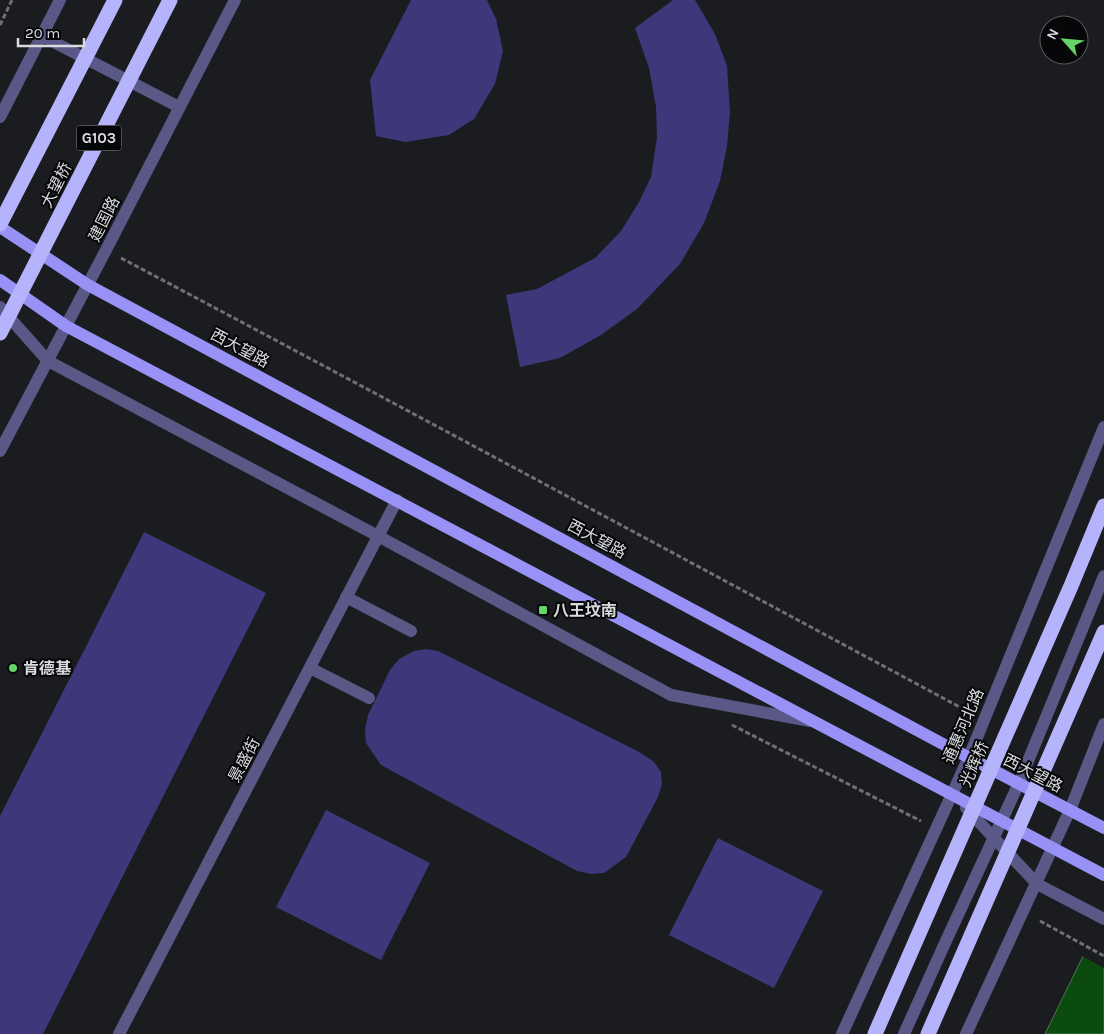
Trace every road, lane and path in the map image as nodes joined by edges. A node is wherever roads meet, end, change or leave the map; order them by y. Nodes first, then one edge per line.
1 (12, 0) edge
2 (60, 0) edge
3 (116, 0) edge
4 (170, 0) edge
5 (234, 0) edge
6 (0, 25) edge
7 (42, 36) junction
8 (179, 107) junction
9 (0, 117) edge
10 (0, 226) edge
11 (106, 250) junction
12 (0, 280) edge
13 (88, 285) junction
14 (0, 307) edge
15 (66, 326) junction
16 (0, 333) edge
17 (48, 361) junction
18 (1104, 427) edge
19 (0, 452) edge
20 (397, 500) junction
21 (1104, 506) edge
22 (378, 536) junction
23 (1104, 576) edge
24 (346, 597) junction
25 (411, 631) dead end
26 (1104, 632) edge
27 (310, 668) junction
28 (369, 698) dead end
29 (984, 720) junction
30 (725, 722) dead end
31 (816, 722) junction
32 (1104, 724) edge
33 (969, 757) junction
34 (1019, 784) junction
35 (952, 794) junction
36 (1070, 810) junction
37 (1002, 821) junction
38 (936, 828) junction
39 (1104, 828) edge
40 (995, 838) junction
41 (1053, 848) junction
42 (1104, 875) edge
43 (1037, 884) junction
44 (1104, 919) edge
45 (1040, 921) dead end
46 (1104, 956) edge
47 (119, 1034) edge
48 (842, 1034) edge
49 (875, 1034) edge
50 (904, 1034) edge
51 (928, 1034) edge
52 (966, 1034) edge

1 - 6 path
2 - 7 street
3 - 10 highway, 大望桥 / G103, bridge
4 - 16 highway, 大望桥 / G103, bridge
5 - 8 street, 建国路
7 - 8 street
7 - 9 street
8 - 11 street, 建国路
10 - 13 main road, 西大望路
11 - 13 street, 建国路
11 - 29 path
12 - 15 main road
13 - 15 street, 建国路
13 - 33 main road, 西大望路
14 - 17 street
15 - 17 street, 建国路
15 - 20 main road
17 - 19 street, 建国路
17 - 22 street
18 - 29 street, 通惠河北路
20 - 22 street, 景盛街
20 - 31 main road
21 - 49 highway, 光辉桥, bridge
22 - 24 street, 景盛街
22 - 31 street
23 - 34 street
24 - 25 street
24 - 27 street, 景盛街
26 - 51 highway, bridge
27 - 28 street
27 - 47 street, 景盛街
29 - 33 street, 通惠河北路
30 - 38 path
31 - 35 main road
32 - 36 street
33 - 34 main road, 西大望路
33 - 35 street, 通惠河北路
34 - 36 main road, 西大望路
34 - 37 street
35 - 37 main road
35 - 38 street, 通惠河北路
35 - 40 street
36 - 39 main road, 西大望路
36 - 41 street
37 - 40 street
37 - 41 main road
38 - 48 street, 通惠河北路
40 - 43 street
40 - 50 street
41 - 42 main road
41 - 43 street
43 - 44 street
43 - 52 street
45 - 46 path

